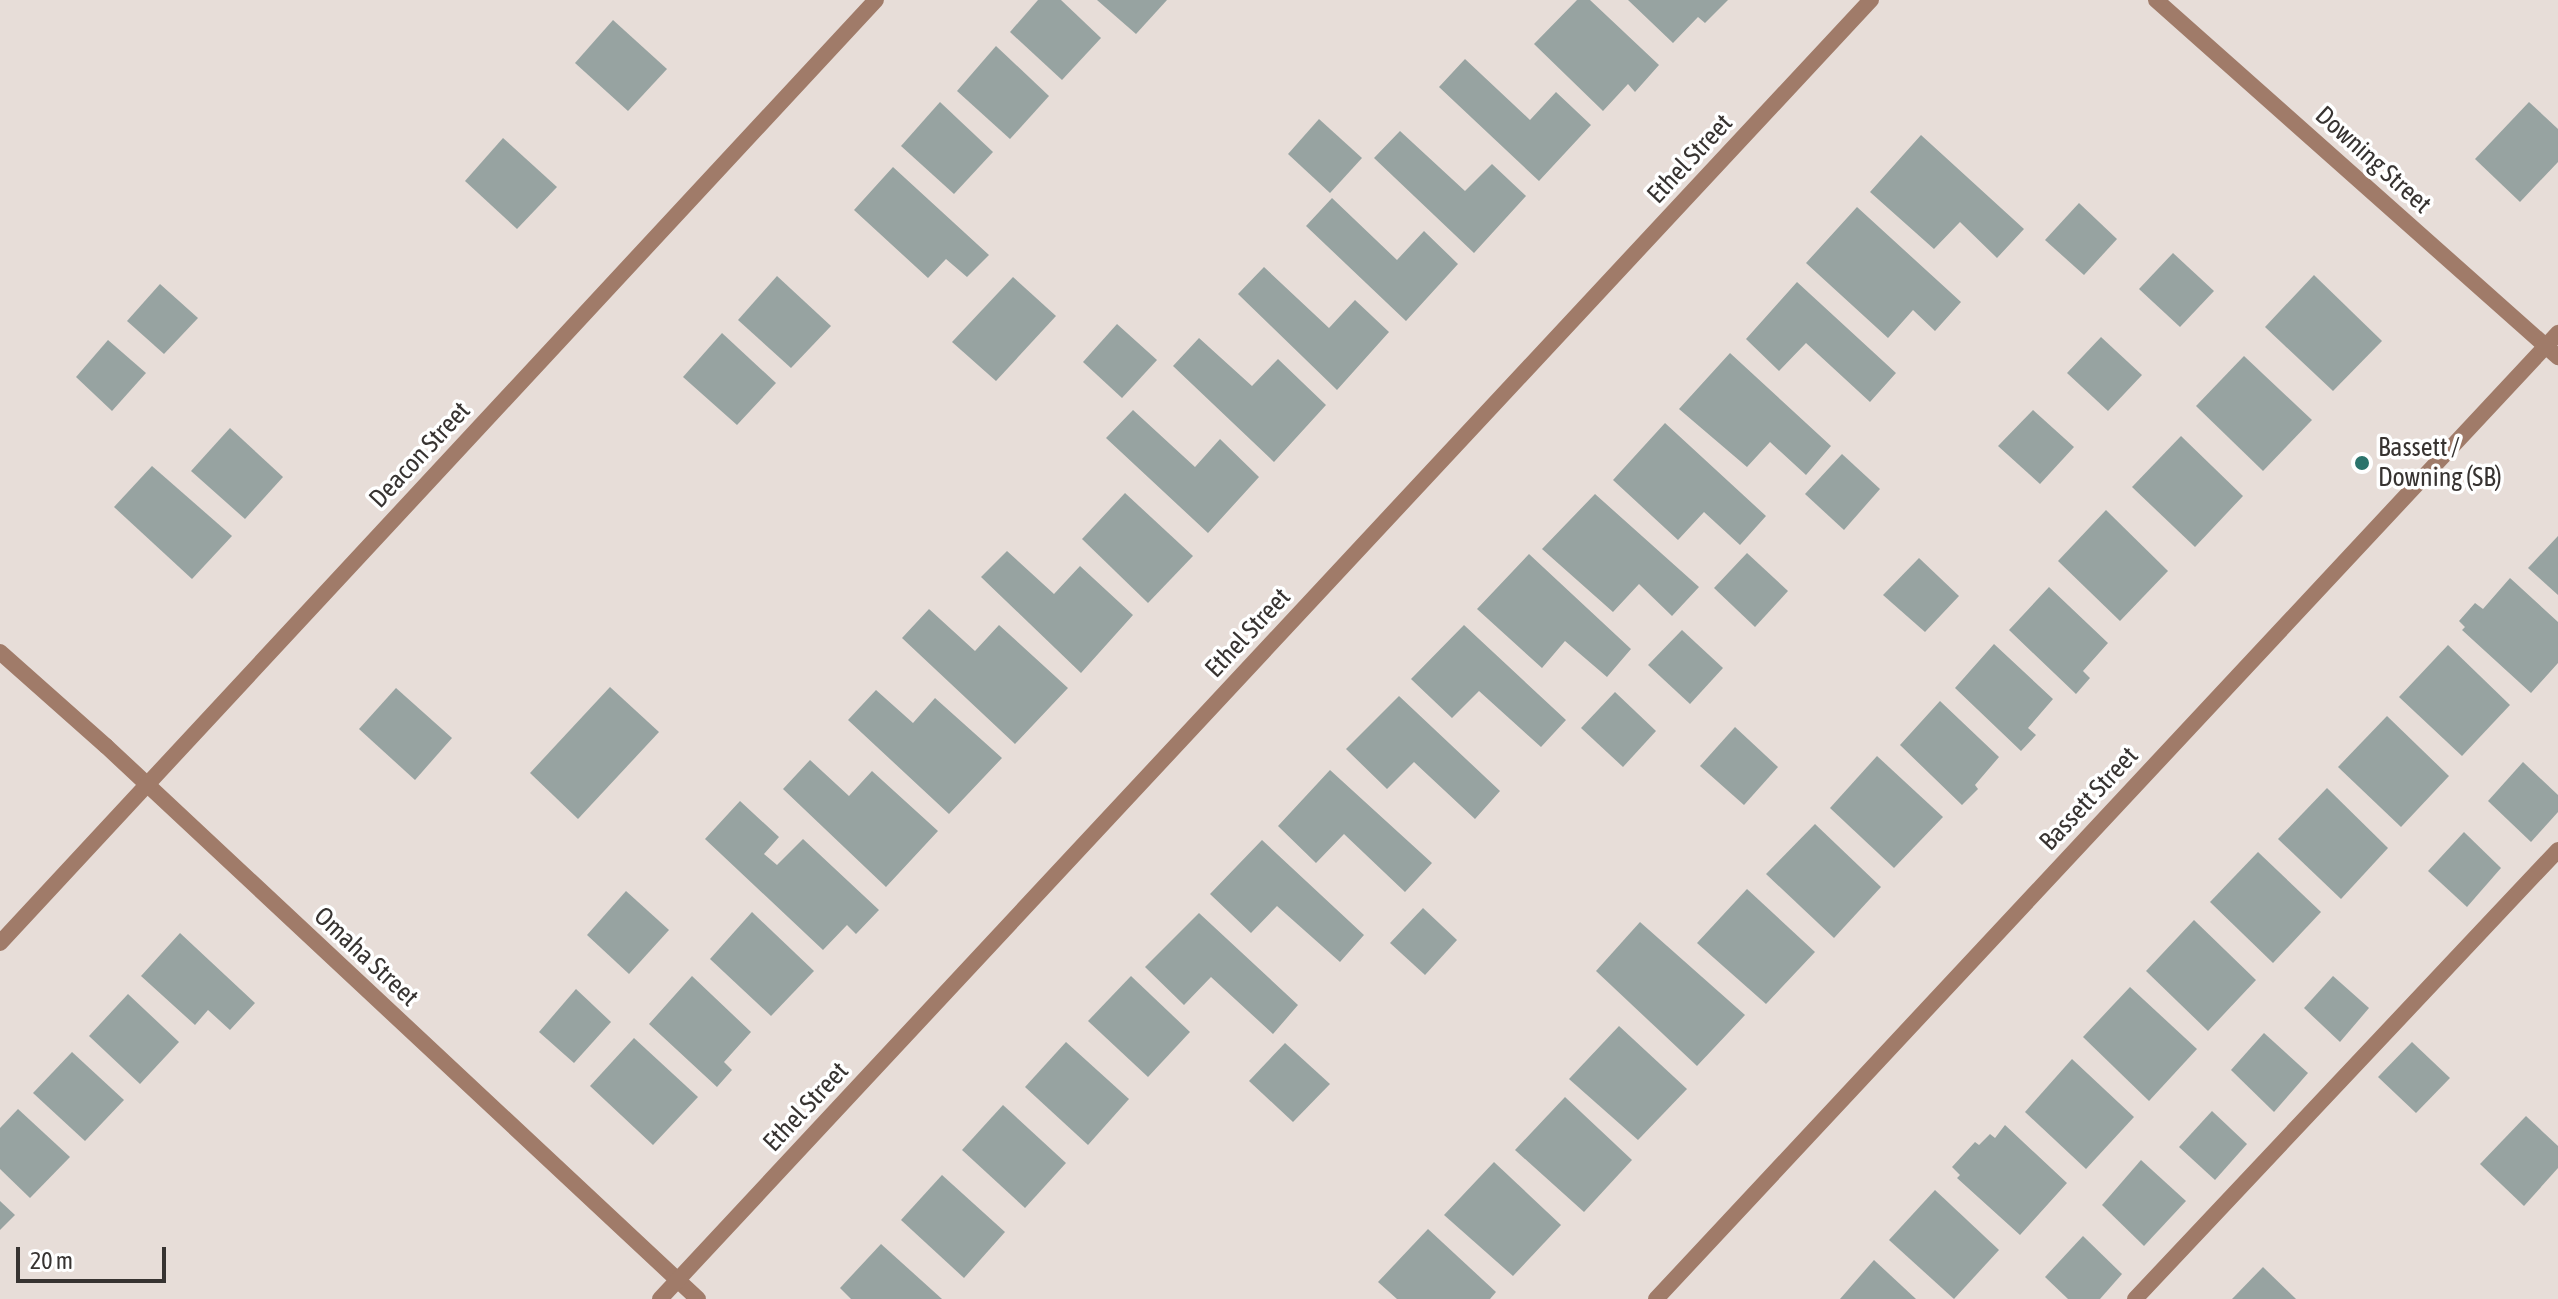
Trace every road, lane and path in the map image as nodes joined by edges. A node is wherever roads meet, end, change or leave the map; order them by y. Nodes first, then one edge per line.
1 (876, 0) edge
2 (1871, 0) edge
3 (2156, 0) edge
4 (2558, 333) edge
5 (2552, 351) edge
6 (0, 652) edge
7 (146, 785) junction
8 (2558, 850) edge
9 (0, 943) edge
10 (678, 1280) junction
11 (660, 1299) edge
12 (698, 1299) edge
13 (1656, 1299) edge
14 (2135, 1299) edge

1 - 7 street, Deacon Street
2 - 10 street, Ethel Street
3 - 5 street, Downing Street
4 - 5 street, Bassett Street
5 - 13 street, Bassett Street
6 - 7 street, Omaha Street
7 - 9 street, Deacon Street
7 - 10 street, Omaha Street
8 - 14 street
10 - 11 street, Ethel Street
10 - 12 street, Omaha Street

